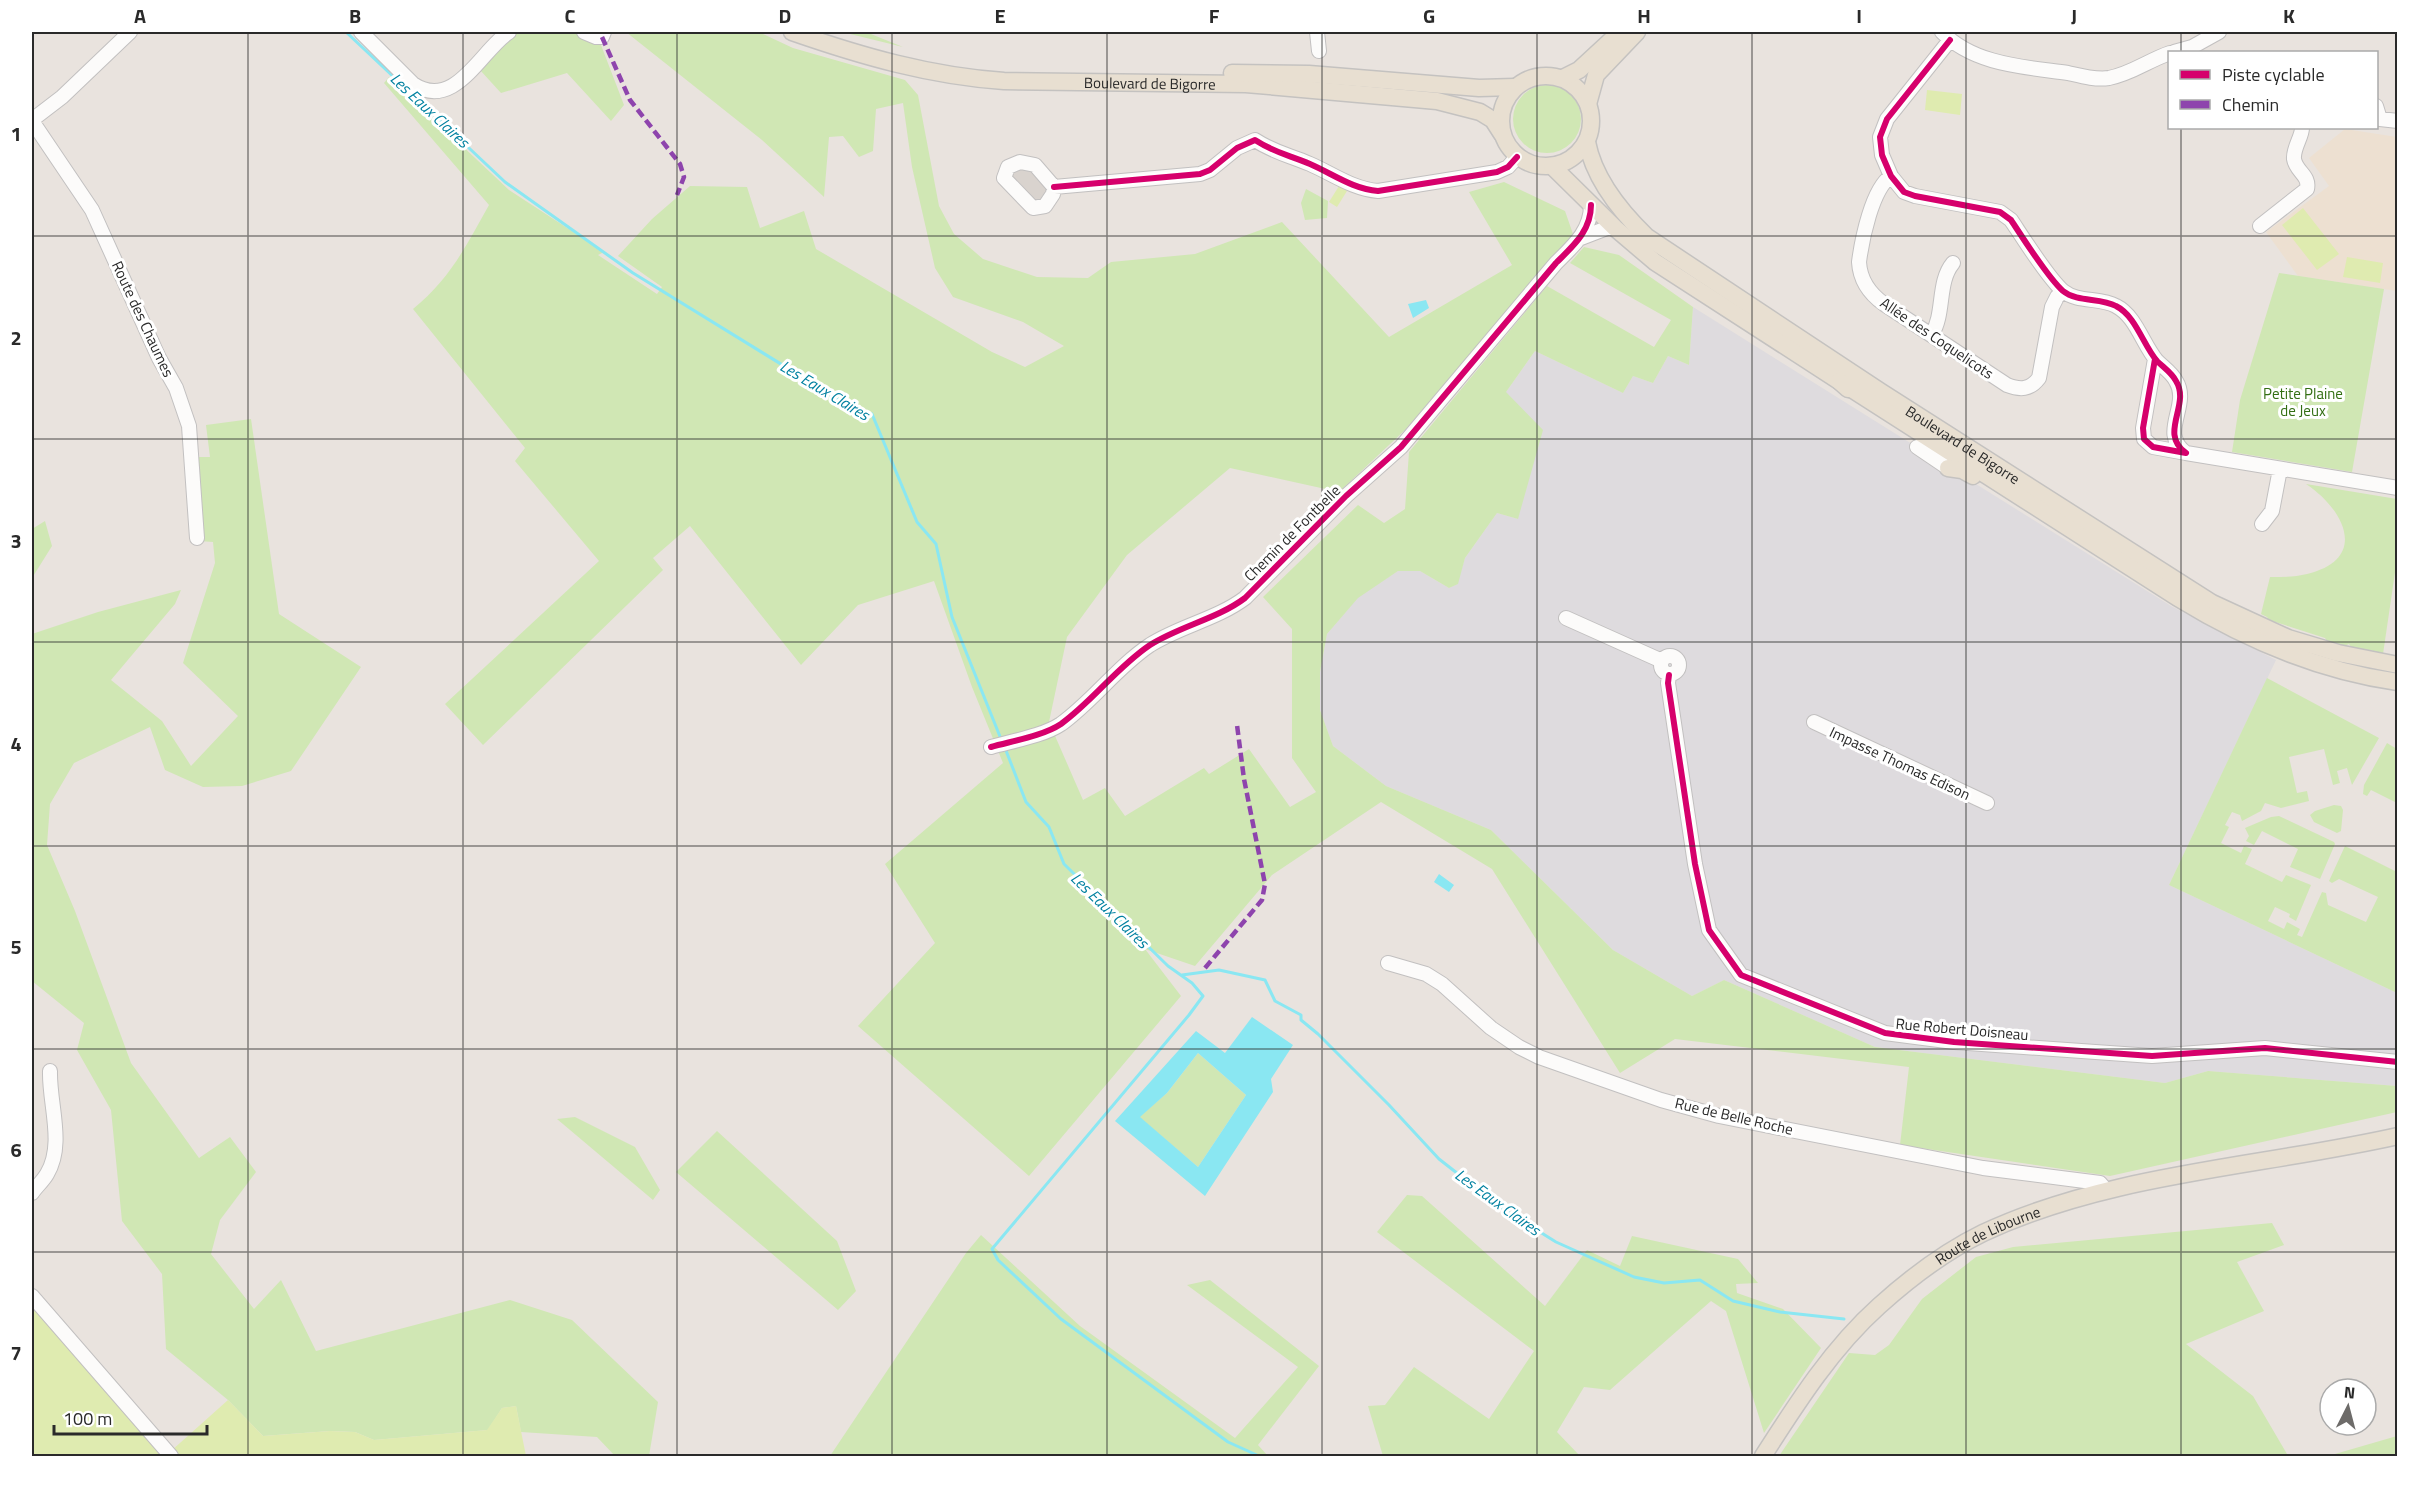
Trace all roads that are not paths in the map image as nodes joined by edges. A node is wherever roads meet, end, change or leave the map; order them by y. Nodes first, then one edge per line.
1 (130, 32) edge
2 (361, 32) edge
3 (509, 32) edge
4 (584, 32) edge
5 (792, 32) edge
6 (813, 32) edge
7 (1317, 32) edge
8 (1620, 32) edge
9 (1637, 32) edge
10 (2219, 32) edge
11 (603, 34) edge
12 (1946, 36) edge
13 (2192, 47) junction
14 (1319, 51) dead end
15 (2179, 51) edge
16 (2198, 51) edge
17 (2168, 55) edge
18 (1563, 78) junction
19 (1515, 87) junction
20 (1588, 104) junction
21 (2378, 114) edge
22 (32, 121) edge
23 (2397, 121) edge
24 (2307, 129) edge
25 (1502, 134) junction
26 (1587, 142) junction
27 (1517, 157) junction
28 (1552, 166) junction
29 (1891, 176) junction
30 (1054, 187) dead end
31 (1591, 205) junction
32 (2260, 226) dead end
33 (1615, 228) junction
34 (1581, 238) junction
35 (1953, 263) dead end
36 (2063, 291) junction
37 (1932, 334) junction
38 (2155, 359) junction
39 (1839, 381) junction
40 (1917, 447) joint
41 (2186, 453) junction
42 (1948, 468) joint
43 (2280, 469) junction
44 (2397, 488) edge
45 (2262, 524) dead end
46 (196, 538) dead end
47 (2165, 590) junction
48 (1566, 618) dead end
49 (2397, 665) edge
50 (2397, 681) edge
51 (1814, 722) dead end
52 (999, 745) dead end
53 (1987, 803) dead end
54 (1388, 963) dead end
55 (2397, 1062) edge
56 (50, 1071) dead end
57 (2397, 1128) edge
58 (2397, 1136) edge
59 (2297, 1154) junction
60 (2108, 1191) junction
61 (32, 1193) edge
62 (32, 1296) edge
63 (171, 1456) edge
64 (1763, 1456) edge

1 - 22 street
2 - 3 street
4 - 11 street
5 - 25 main road, Boulevard de Bigorre
6 - 19 main road, Boulevard de Bigorre
7 - 14 street
8 - 18 main road
9 - 20 main road
10 - 13 street
12 - 17 street
12 - 29 street
13 - 15 street
13 - 16 street
18 - 19 main road
18 - 20 main road
19 - 25 main road
20 - 26 main road
21 - 23 street
22 - 46 street, Route des Chaumes
24 - 32 street
25 - 27 main road
26 - 28 main road
26 - 49 main road, Boulevard de Bigorre
27 - 28 main road
27 - 30 street
28 - 31 main road
29 - 36 street
29 - 37 street, Allée des Coquelicots
31 - 33 main road
31 - 34 street, Chemin de Fontbelle
33 - 34 street
33 - 39 main road
34 - 52 street, Chemin de Fontbelle
35 - 37 street
36 - 37 street, Allée des Coquelicots
36 - 38 street
38 - 41 street
38 - 41 street
39 - 40 main road
39 - 47 main road, Boulevard de Bigorre
40 - 42 street
41 - 43 street
42 - 47 main road
43 - 44 street
43 - 45 street
47 - 50 main road, Boulevard de Bigorre
48 - 55 street, Rue Robert Doisneau
51 - 53 street, Impasse Thomas Edison
54 - 60 street, Rue de Belle Roche
56 - 61 street
57 - 59 main road
58 - 59 main road
59 - 60 main road, Route de Libourne
60 - 64 main road, Route de Libourne
62 - 63 street

